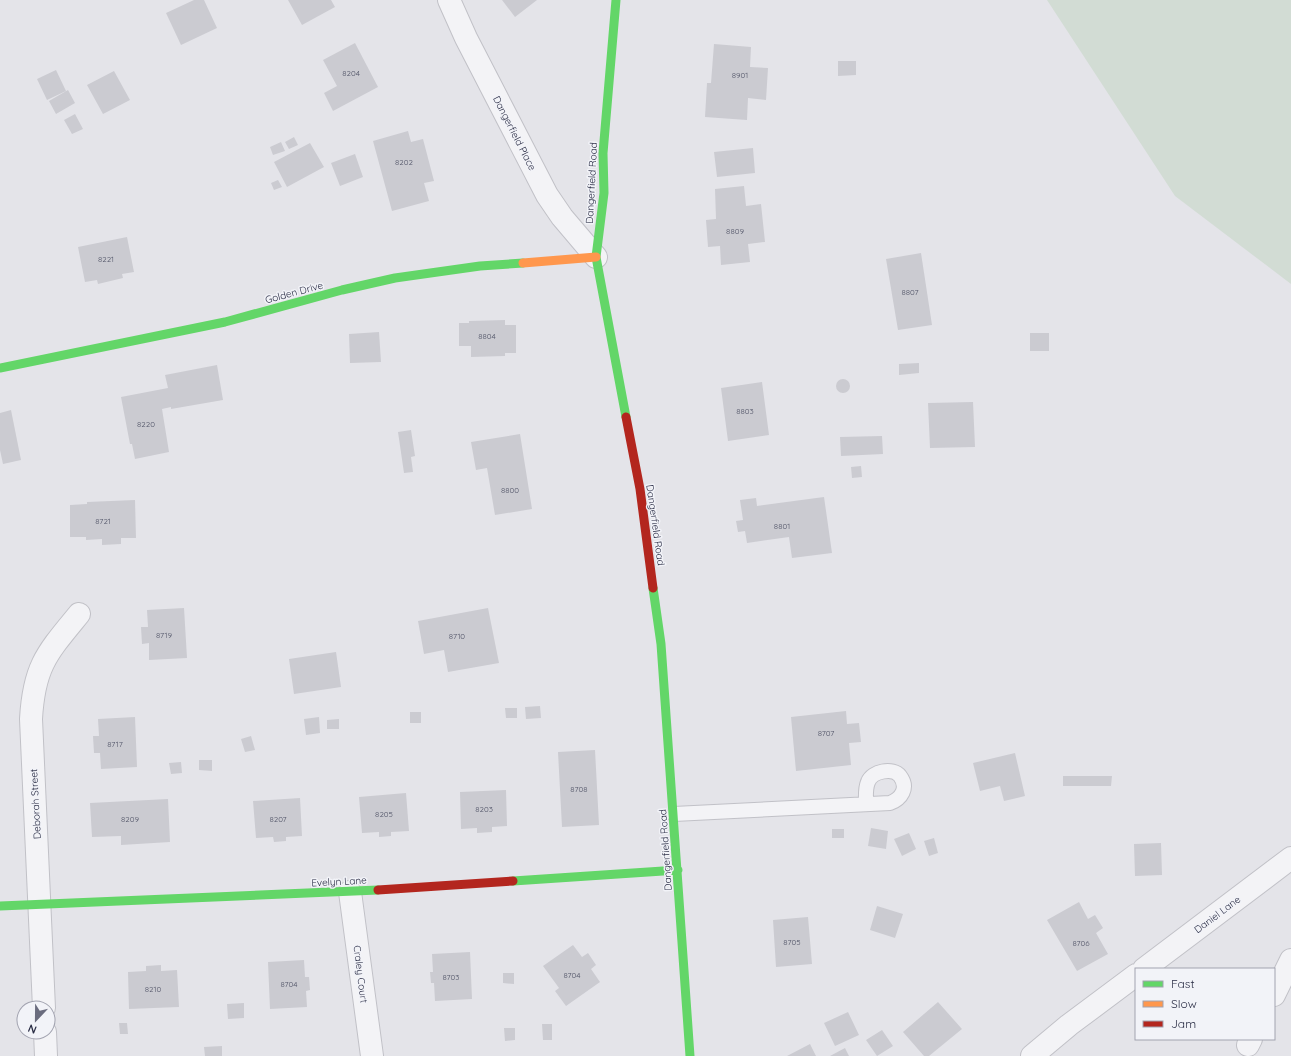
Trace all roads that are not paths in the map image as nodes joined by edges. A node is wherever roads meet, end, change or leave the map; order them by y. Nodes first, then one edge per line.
1 (449, 0) edge
2 (616, 0) edge
3 (596, 257) junction
4 (0, 368) edge
5 (79, 614) dead end
6 (866, 804) dead end
7 (674, 814) junction
8 (1291, 858) edge
9 (678, 870) junction
10 (350, 892) junction
11 (40, 904) junction
12 (0, 906) edge
13 (1291, 960) edge
14 (1145, 968) edge
15 (1135, 976) edge
16 (1275, 993) edge
17 (44, 1000) edge
18 (45, 1040) edge
19 (46, 1056) edge
20 (372, 1056) edge
21 (690, 1056) edge
22 (1032, 1056) edge

1 - 3 street, Dangerfield Place
2 - 3 street, Dangerfield Road
3 - 4 street, Golden Drive
3 - 7 street, Dangerfield Road
5 - 11 street, Deborah Street
6 - 7 lane
7 - 9 street, Dangerfield Road
8 - 14 street, Daniel Lane
9 - 10 street, Evelyn Lane
9 - 21 street, Dangerfield Road
10 - 11 street, Evelyn Lane
10 - 20 street, Craley Court
11 - 12 street, Evelyn Lane
11 - 17 street, Deborah Street
13 - 16 street
15 - 22 street
18 - 19 street

